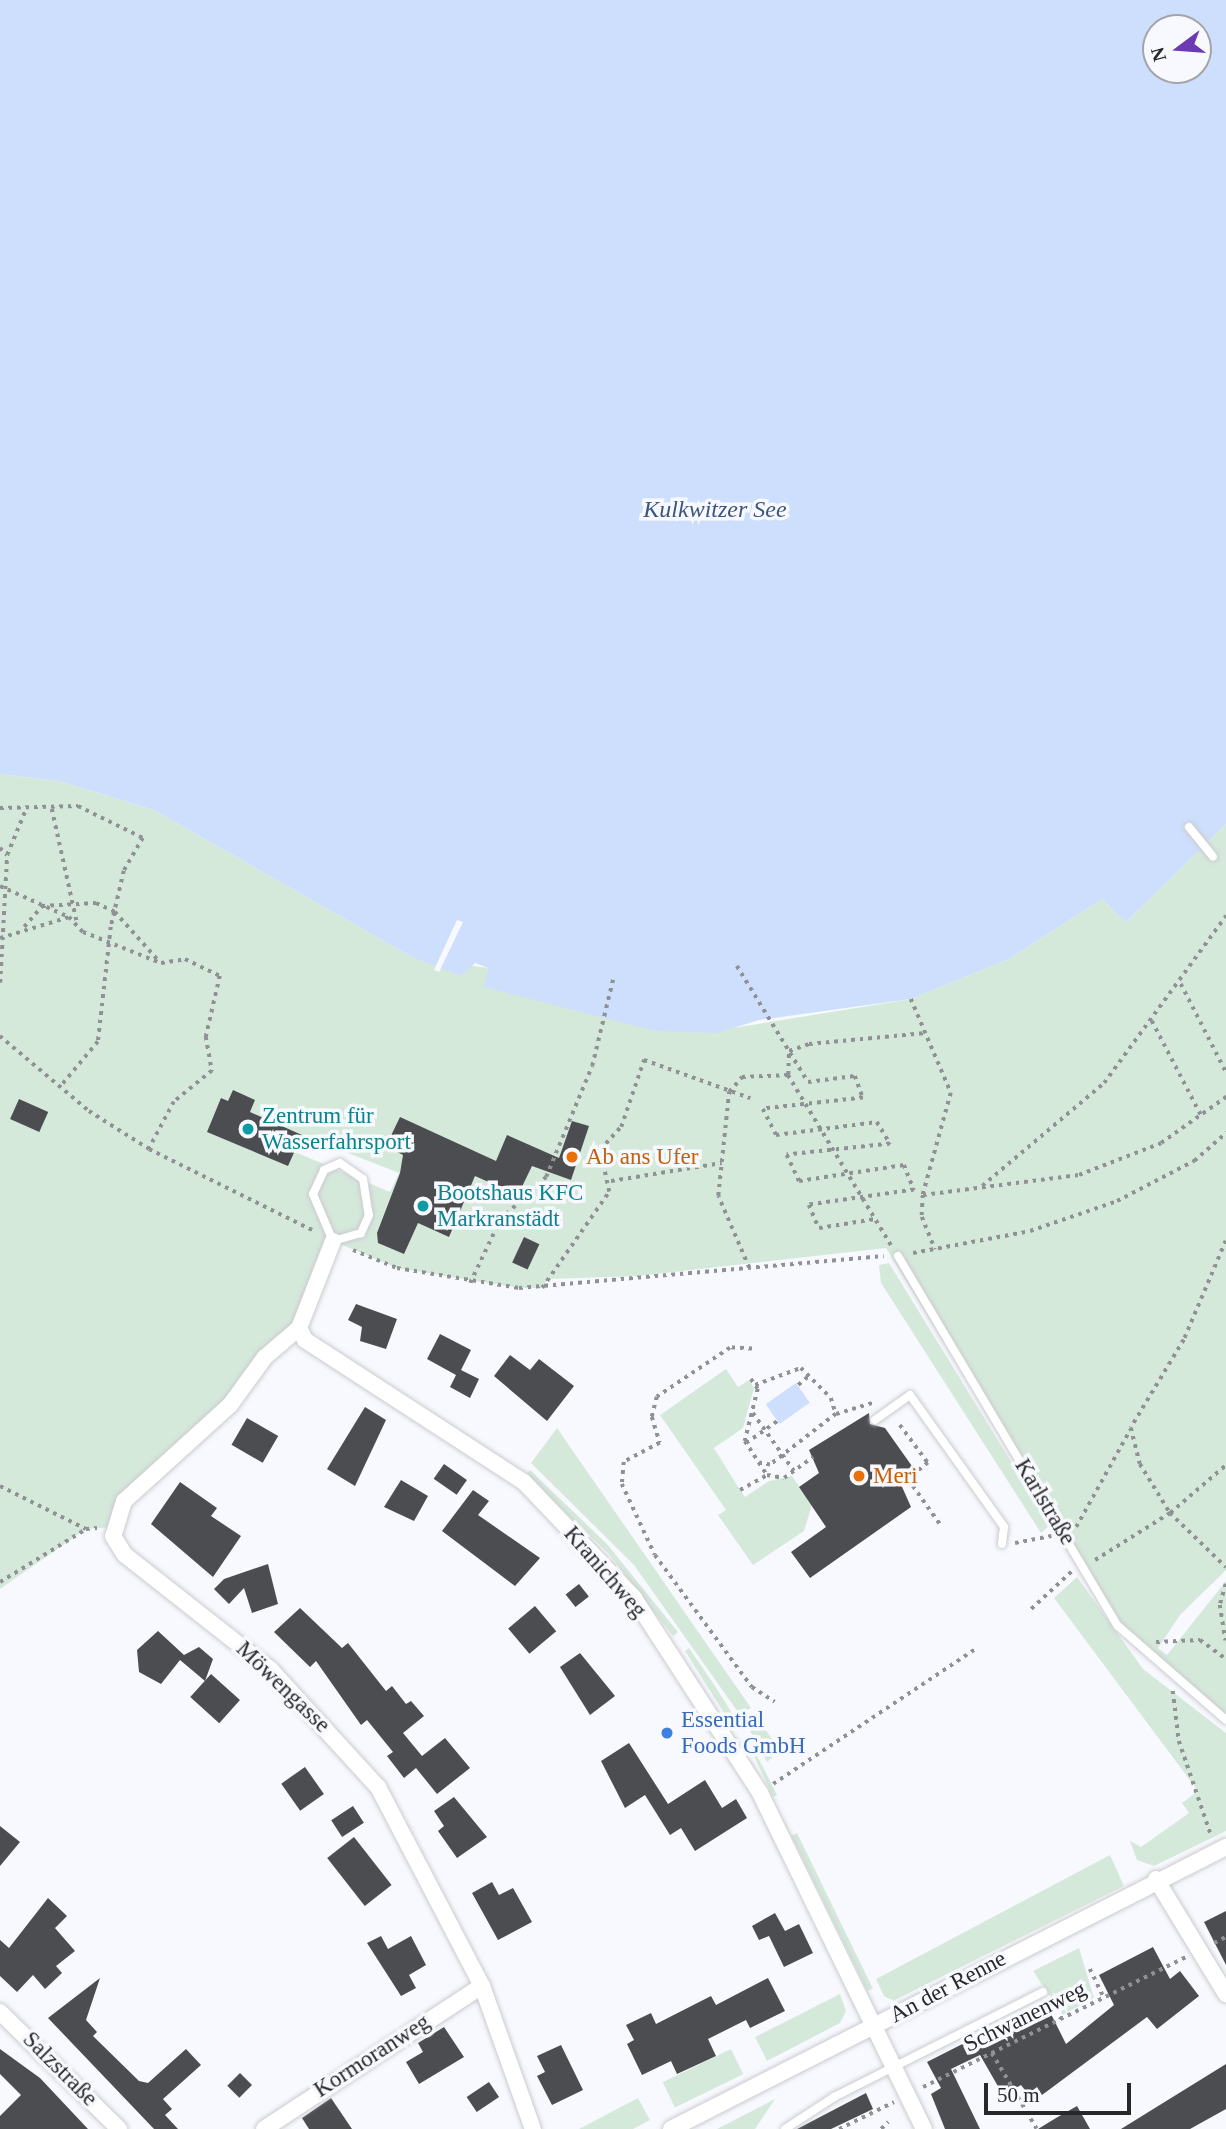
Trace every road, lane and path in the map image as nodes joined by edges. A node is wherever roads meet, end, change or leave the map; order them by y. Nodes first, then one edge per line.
1 (0, 807) edge
2 (26, 809) junction
3 (52, 809) junction
4 (1189, 827) dead end
5 (0, 848) edge
6 (8, 855) junction
7 (1213, 857) dead end
8 (6, 866) junction
9 (0, 868) edge
10 (2, 887) edge
11 (2, 897) edge
12 (77, 902) junction
13 (42, 906) junction
14 (115, 912) junction
15 (1226, 916) edge
16 (69, 918) junction
17 (77, 923) junction
18 (24, 927) junction
19 (3, 937) edge
20 (110, 943) junction
21 (161, 963) junction
22 (737, 966) dead end
23 (613, 979) dead end
24 (0, 983) edge
25 (1181, 984) junction
26 (911, 999) dead end
27 (1152, 1021) junction
28 (925, 1033) junction
29 (0, 1036) edge
30 (789, 1051) junction
31 (1226, 1072) edge
32 (788, 1074) junction
33 (62, 1086) junction
34 (729, 1092) junction
35 (1226, 1097) edge
36 (751, 1098) dead end
37 (806, 1104) junction
38 (1202, 1116) junction
39 (821, 1129) junction
40 (1226, 1133) edge
41 (149, 1149) junction
42 (834, 1150) junction
43 (722, 1163) junction
44 (848, 1173) junction
45 (611, 1181) junction
46 (982, 1186) junction
47 (923, 1195) junction
48 (862, 1197) junction
49 (875, 1219) junction
50 (333, 1241) junction
51 (1226, 1241) edge
52 (935, 1250) junction
53 (898, 1255) junction
54 (748, 1268) junction
55 (470, 1283) junction
56 (542, 1288) junction
57 (299, 1328) junction
58 (752, 1349) dead end
59 (810, 1376) junction
60 (751, 1378) dead end
61 (755, 1385) junction
62 (798, 1385) dead end
63 (888, 1411) junction
64 (753, 1413) junction
65 (836, 1414) junction
66 (875, 1420) dead end
67 (777, 1421) dead end
68 (900, 1425) dead end
69 (1130, 1428) junction
70 (765, 1430) junction
71 (746, 1443) junction
72 (782, 1454) junction
73 (813, 1457) dead end
74 (759, 1463) junction
75 (1226, 1465) edge
76 (794, 1471) junction
77 (767, 1475) junction
78 (908, 1479) junction
79 (901, 1483) dead end
80 (0, 1486) edge
81 (740, 1490) dead end
82 (1170, 1513) junction
83 (940, 1524) dead end
84 (113, 1527) junction
85 (86, 1530) junction
86 (1062, 1530) junction
87 (1069, 1541) junction
88 (1002, 1544) joint
89 (1083, 1565) junction
90 (1226, 1566) edge
91 (0, 1582) edge
92 (1226, 1584) edge
93 (1031, 1609) dead end
94 (1226, 1639) edge
95 (974, 1650) dead end
96 (1146, 1654) junction
97 (1226, 1659) edge
98 (1170, 1674) junction
99 (775, 1702) dead end
100 (1226, 1720) edge
101 (760, 1793) junction
102 (1221, 1849) edge
103 (1156, 1879) junction
104 (1226, 1937) edge
105 (1198, 1951) junction
106 (1090, 1969) dead end
107 (482, 1986) junction
108 (1043, 1992) dead end
109 (1226, 1994) edge
110 (1104, 1998) junction
111 (0, 2011) edge
112 (874, 2026) junction
113 (992, 2053) junction
114 (894, 2065) junction
115 (908, 2095) junction
116 (888, 2122) dead end
117 (119, 2129) edge
118 (264, 2129) edge
119 (533, 2129) edge
120 (671, 2129) edge
121 (785, 2129) edge
122 (839, 2129) edge
123 (881, 2129) edge
124 (924, 2129) edge
125 (1037, 2129) edge

1 - 2 path
2 - 3 path
2 - 6 path
3 - 12 path
3 - 14 path
4 - 7 lane
5 - 6 path
6 - 8 path
8 - 9 path
8 - 10 path
10 - 11 path
10 - 13 path
11 - 19 path
12 - 13 path
12 - 14 path
12 - 17 path
13 - 16 path
13 - 18 path
14 - 20 path
14 - 21 path
15 - 25 path
16 - 17 path
16 - 18 path
17 - 20 path
18 - 19 path
19 - 24 path
20 - 21 path
20 - 33 path
21 - 41 path
22 - 30 path
23 - 55 path
25 - 27 path
25 - 31 path
26 - 28 path
27 - 38 path
27 - 46 path
28 - 30 path
28 - 47 path
29 - 33 path
30 - 32 path
30 - 37 path
32 - 34 path
32 - 37 path
33 - 41 path
34 - 36 path
34 - 43 path
34 - 45 path
35 - 38 path
37 - 39 path
37 - 39 path
38 - 46 path
39 - 42 path
39 - 42 path
40 - 52 path
41 - 50 path
42 - 44 path
42 - 44 path
43 - 45 path
43 - 54 path
44 - 48 path
44 - 48 path
45 - 56 path
46 - 47 path
47 - 52 path
48 - 49 path
48 - 49 path
49 - 53 path
50 - 50 lane
50 - 55 path
50 - 57 street
51 - 69 path
52 - 53 path
53 - 54 path
53 - 86 lane, Karlstraße
54 - 56 path
55 - 56 path
57 - 84 street
57 - 101 street, Kranichweg
58 - 99 path
59 - 61 path
59 - 62 path
59 - 65 path
60 - 61 path
61 - 64 path
63 - 65 path
63 - 66 lane
63 - 88 lane
64 - 70 path
64 - 71 path
65 - 72 path
67 - 70 path
68 - 78 path
69 - 82 path
69 - 87 path
70 - 71 path
70 - 72 path
71 - 74 path
72 - 74 path
72 - 76 path
73 - 76 path
74 - 77 path
75 - 82 path
76 - 77 path
77 - 81 path
78 - 79 path
78 - 83 path
80 - 85 path
82 - 89 path
82 - 90 path
84 - 85 path
84 - 107 street, Möwengasse
85 - 91 path
86 - 87 lane, Karlstraße
86 - 88 path
87 - 89 lane, Karlstraße
89 - 93 path
89 - 96 lane, Karlstraße
92 - 94 path
95 - 101 path
96 - 97 path
96 - 98 lane, Karlstraße
98 - 100 lane, Karlstraße
98 - 102 path
101 - 112 street, Kranichweg
102 - 103 street, An der Renne
103 - 105 street
103 - 112 street, An der Renne
104 - 105 path, Schwanenweg
105 - 109 street
105 - 110 path, Schwanenweg
106 - 110 path
107 - 118 street, Kormoranweg
107 - 119 street, Möwengasse
108 - 114 lane
110 - 113 path, Schwanenweg
111 - 117 street, Salzstraße
112 - 114 street, Kranichweg
112 - 120 street, An der Renne
113 - 115 path, Schwanenweg
113 - 125 path
114 - 115 street, Kranichweg
114 - 121 lane
115 - 122 path, Schwanenweg
115 - 124 street, Kranichweg
116 - 123 path

